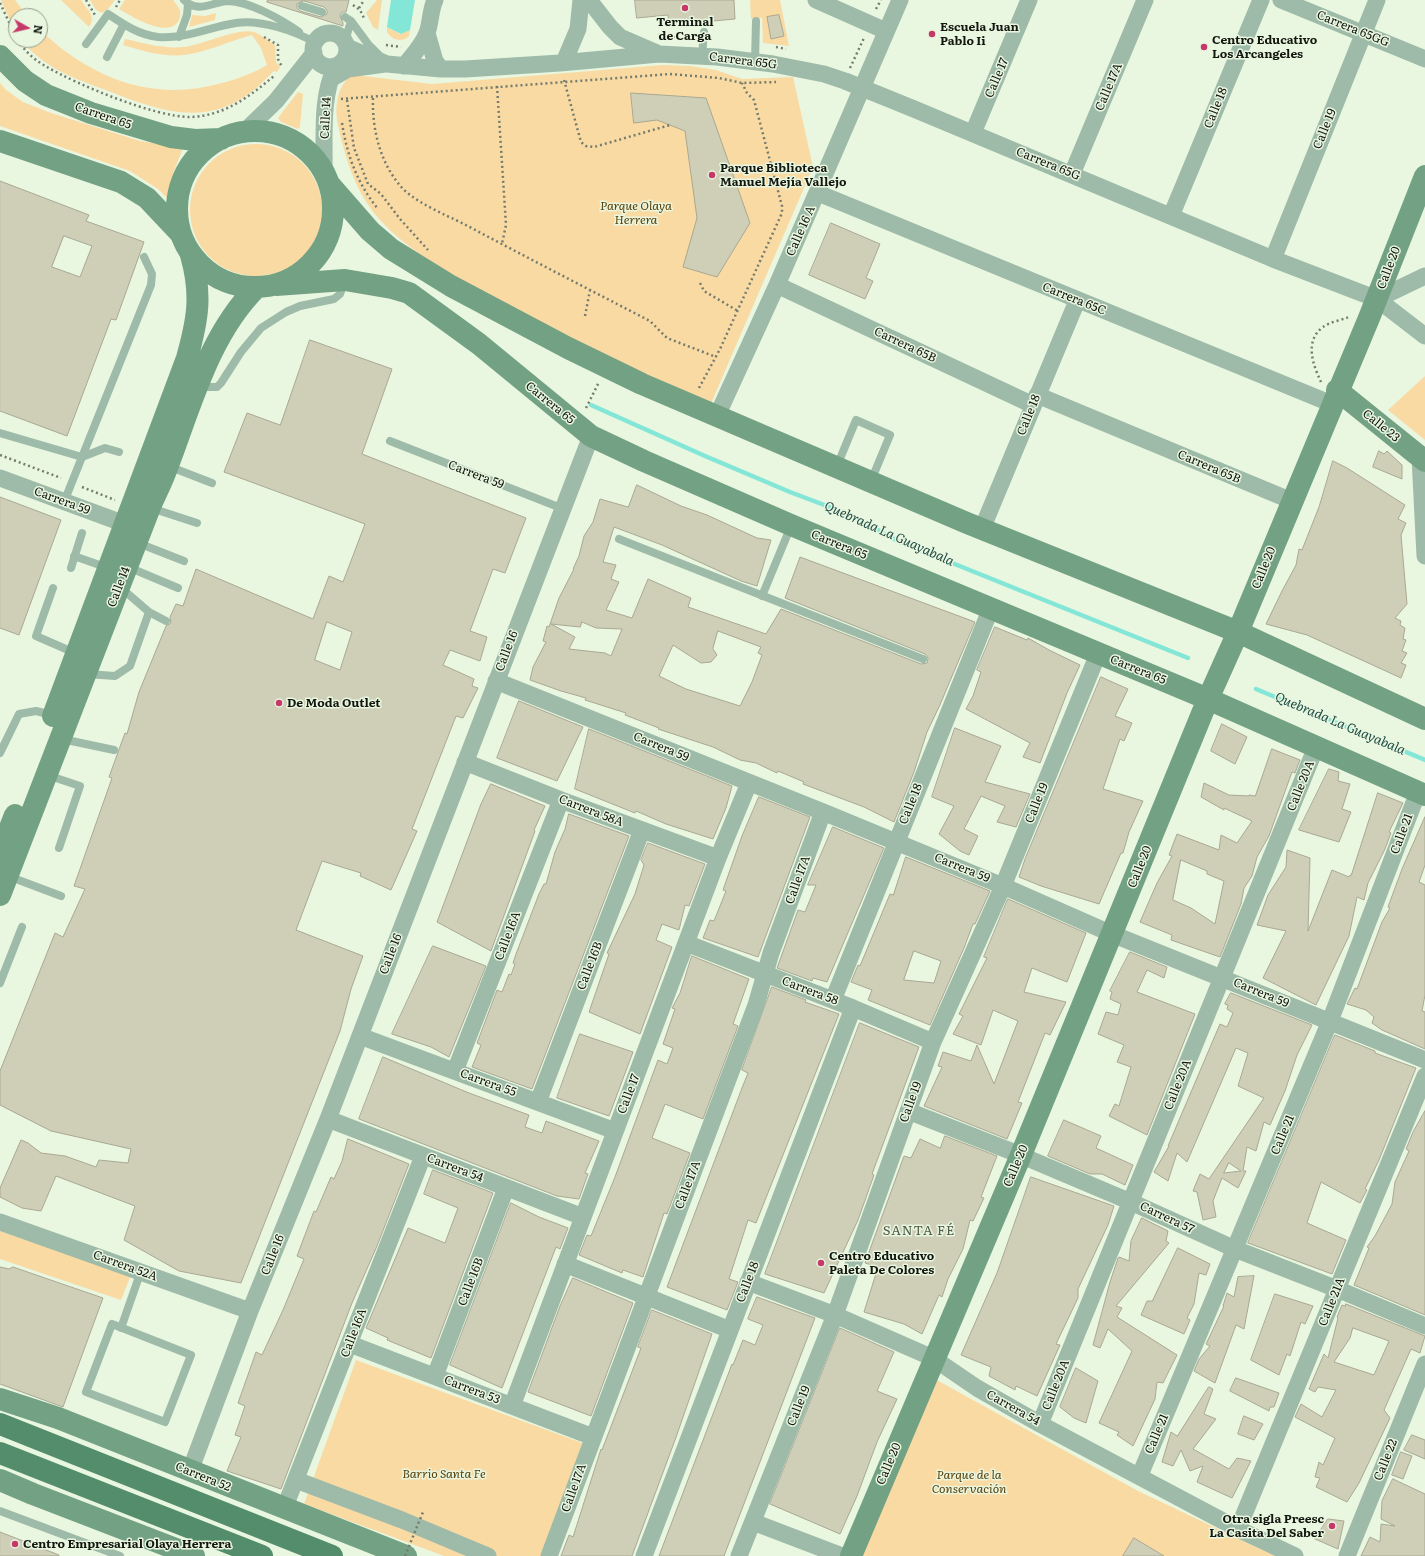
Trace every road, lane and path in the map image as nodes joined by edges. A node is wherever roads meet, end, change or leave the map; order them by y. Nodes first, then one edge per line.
1 (86, 0) edge
2 (364, 0) edge
3 (435, 0) edge
4 (581, 0) edge
5 (589, 0) edge
6 (816, 0) edge
7 (881, 0) edge
8 (900, 0) edge
9 (1029, 0) edge
10 (1145, 0) edge
11 (1261, 0) edge
12 (1281, 0) edge
13 (1377, 0) edge
14 (186, 2) edge
15 (0, 3) edge
16 (353, 5) dead end
17 (302, 6) dead end
18 (359, 8) junction
19 (322, 12) dead end
20 (365, 19) dead end
21 (8, 20) edge
22 (756, 22) dead end
23 (870, 23) junction
24 (101, 24) junction
25 (124, 24) junction
26 (886, 31) junction
27 (704, 32) dead end
28 (427, 33) junction
29 (1364, 33) junction
30 (179, 37) junction
31 (86, 44) dead end
32 (311, 44) junction
33 (346, 44) junction
34 (379, 44) dead end
35 (25, 48) edge
36 (407, 48) dead end
37 (659, 54) junction
38 (0, 56) edge
39 (107, 56) dead end
40 (702, 56) junction
41 (1425, 58) edge
42 (755, 62) junction
43 (562, 63) junction
44 (395, 65) junction
45 (282, 66) dead end
46 (441, 69) junction
47 (280, 70) dead end
48 (278, 73) dead end
49 (333, 73) junction
50 (564, 81) junction
51 (845, 81) junction
52 (778, 82) dead end
53 (742, 83) junction
54 (497, 86) junction
55 (862, 88) junction
56 (373, 98) junction
57 (346, 100) junction
58 (340, 105) dead end
59 (341, 117) dead end
60 (670, 125) dead end
61 (244, 132) junction
62 (973, 133) junction
63 (221, 139) junction
64 (0, 141) edge
65 (1072, 174) junction
66 (1425, 176) edge
67 (327, 178) junction
68 (818, 193) junction
69 (380, 212) dead end
70 (1171, 216) junction
71 (181, 234) junction
72 (414, 242) dead end
73 (502, 244) junction
74 (428, 250) junction
75 (434, 254) dead end
76 (191, 255) junction
77 (144, 257) dead end
78 (1274, 259) junction
79 (1425, 276) edge
80 (345, 280) junction
81 (700, 283) dead end
82 (777, 285) junction
83 (266, 286) junction
84 (590, 290) junction
85 (1377, 299) junction
86 (1077, 300) junction
87 (738, 311) junction
88 (585, 316) dead end
89 (1352, 316) dead end
90 (1425, 336) edge
91 (716, 357) junction
92 (198, 387) junction
93 (697, 392) dead end
94 (1331, 393) junction
95 (1035, 400) junction
96 (717, 416) junction
97 (0, 432) edge
98 (591, 436) junction
99 (390, 441) dead end
100 (119, 452) dead end
101 (82, 457) junction
102 (1423, 459) edge
103 (168, 466) junction
104 (837, 467) junction
105 (0, 478) edge
106 (870, 482) junction
107 (212, 483) dead end
108 (1292, 501) junction
109 (64, 502) junction
110 (150, 508) junction
111 (561, 508) junction
112 (198, 523) dead end
113 (125, 524) junction
114 (791, 525) junction
115 (982, 529) junction
116 (82, 533) dead end
117 (619, 539) dead end
118 (136, 543) junction
119 (74, 556) junction
120 (1425, 556) edge
121 (184, 561) dead end
122 (70, 568) dead end
123 (118, 574) junction
124 (52, 588) dead end
125 (178, 588) dead end
126 (762, 596) junction
127 (991, 608) junction
128 (149, 612) junction
129 (166, 621) dead end
130 (1238, 632) junction
131 (76, 653) junction
132 (1098, 654) junction
133 (923, 660) dead end
134 (85, 674) junction
135 (496, 681) junction
136 (1208, 699) junction
137 (53, 715) junction
138 (1425, 719) edge
139 (60, 738) junction
140 (1316, 747) junction
141 (114, 750) dead end
142 (0, 753) edge
143 (465, 762) junction
144 (46, 775) junction
145 (749, 783) junction
146 (1422, 794) edge
147 (562, 800) junction
148 (823, 812) junction
149 (642, 830) junction
150 (896, 842) junction
151 (59, 848) dead end
152 (0, 853) edge
153 (718, 858) junction
154 (4, 886) edge
155 (1004, 886) junction
156 (61, 896) dead end
157 (22, 927) dead end
158 (1112, 934) junction
159 (686, 943) junction
160 (765, 974) junction
161 (1223, 978) junction
162 (0, 983) edge
163 (834, 1000) junction
164 (853, 1008) junction
165 (1330, 1021) junction
166 (360, 1036) junction
167 (933, 1042) junction
168 (1425, 1060) edge
169 (455, 1071) junction
170 (1425, 1076) edge
171 (538, 1102) junction
172 (908, 1111) junction
173 (328, 1119) junction
174 (616, 1131) junction
175 (1021, 1155) junction
176 (424, 1156) junction
177 (506, 1188) junction
178 (1131, 1202) junction
179 (583, 1217) junction
180 (0, 1222) edge
181 (1235, 1249) junction
182 (565, 1264) junction
183 (141, 1272) junction
184 (748, 1282) junction
185 (1337, 1289) junction
186 (646, 1296) junction
187 (250, 1311) junction
188 (835, 1314) junction
189 (1425, 1326) edge
190 (122, 1328) junction
191 (730, 1330) junction
192 (350, 1344) junction
193 (933, 1358) junction
194 (1425, 1364) edge
195 (436, 1376) junction
196 (0, 1399) edge
197 (512, 1406) junction
198 (0, 1424) edge
199 (1040, 1424) junction
200 (593, 1437) junction
201 (0, 1453) edge
202 (190, 1471) junction
203 (1140, 1475) junction
204 (0, 1480) edge
205 (296, 1480) junction
206 (284, 1509) junction
207 (0, 1511) edge
208 (423, 1512) dead end
209 (752, 1522) junction
210 (1238, 1529) junction
211 (120, 1556) edge
212 (194, 1556) edge
213 (262, 1556) edge
214 (332, 1556) edge
215 (405, 1556) edge
216 (488, 1556) edge
217 (549, 1556) edge
218 (644, 1556) edge
219 (739, 1556) edge
220 (842, 1556) edge
221 (851, 1556) edge
222 (1295, 1556) edge
223 (1346, 1556) edge

1 - 24 path
2 - 18 path
3 - 28 street
4 - 43 street
5 - 37 street, Carrera 65G
6 - 23 street
7 - 23 path
8 - 26 street, Calle 16 A
9 - 62 street, Calle 17
10 - 65 street, Calle 17A
11 - 70 street, Calle 18
12 - 29 street, Carrera 65GG
13 - 29 street, Calle 19
14 - 30 lane
14 - 32 lane
15 - 21 path
16 - 18 path
17 - 19 lane
18 - 20 path
22 - 42 lane
23 - 26 street
23 - 51 path
24 - 25 lane
24 - 31 lane
25 - 30 lane
25 - 39 lane
26 - 55 street, Calle 16 A
27 - 40 lane
28 - 44 street
28 - 46 street
29 - 41 street, Carrera 65GG
29 - 78 street, Calle 19
30 - 32 lane
32 - 33 street
32 - 49 street
32 - 61 street
33 - 44 street, Carrera 65G
33 - 44 lane
33 - 49 street
34 - 36 path
35 - 48 path
37 - 40 street, Carrera 65G
37 - 43 street, Carrera 65G
38 - 63 street, Carrera 65
40 - 42 street, Carrera 65G
42 - 51 street, Carrera 65G
43 - 46 street, Carrera 65G
43 - 50 path
44 - 46 street, Carrera 65G
44 - 49 street
45 - 47 path
49 - 67 street, Calle 14
50 - 53 path
50 - 54 path
50 - 60 path
51 - 55 street, Carrera 65G
52 - 53 path
53 - 87 path
54 - 56 path
54 - 73 path
55 - 62 street, Carrera 65G
55 - 68 street, Calle 16 A
56 - 57 path
56 - 73 path
57 - 58 path
57 - 74 path
59 - 69 path
61 - 63 street
61 - 67 street
62 - 65 street, Carrera 65G
63 - 71 street
64 - 71 street
65 - 70 street, Carrera 65G
66 - 85 street, Calle 20
67 - 83 street
67 - 96 street
68 - 82 street, Calle 16 A
68 - 86 street, Carrera 65C
70 - 78 street, Carrera 65G
71 - 76 street
72 - 74 path
73 - 84 path
74 - 75 path
76 - 83 street, Carrera 65
76 - 113 street, Calle 14
77 - 101 lane
78 - 85 street, Carrera 65G
79 - 85 street
80 - 83 street, Carrera 65
80 - 92 lane
80 - 98 street, Carrera 65
81 - 87 path
82 - 95 street, Carrera 65B
82 - 96 street, Calle 16 A
83 - 92 street, Calle 14
84 - 88 path
84 - 91 path
85 - 90 street, Carrera 65G
85 - 94 street, Calle 20
86 - 94 street, Carrera 65C
86 - 95 street, Calle 18
87 - 91 path
89 - 94 path
91 - 93 path
92 - 103 street, Calle 14
94 - 102 street, Calle 23
94 - 108 street, Calle 20
95 - 108 street, Carrera 65B
95 - 115 street, Calle 18
96 - 104 street
97 - 101 lane
98 - 111 street, Calle 16
98 - 114 street, Carrera 65
99 - 111 lane, Carrera 59
100 - 101 lane
101 - 109 lane
102 - 120 street
103 - 107 lane
103 - 110 street, Calle 14
104 - 106 street
104 - 106 lane
105 - 109 street, Carrera 59
106 - 115 street
108 - 130 street, Calle 20
109 - 113 street, Carrera 59
110 - 112 lane
110 - 118 street, Calle 14
111 - 135 street, Calle 16
113 - 123 street, Calle 14
114 - 126 lane
114 - 127 street, Carrera 65
115 - 130 street
116 - 119 lane
117 - 126 lane
118 - 121 lane
118 - 123 street, Calle 14
119 - 122 lane
119 - 123 lane
123 - 125 lane
123 - 128 lane
123 - 131 street, Calle 14
123 - 134 street, Calle 14
124 - 131 lane
126 - 133 lane
127 - 132 street, Carrera 65
127 - 150 street, Calle 18
128 - 129 lane
128 - 134 lane
130 - 136 street, Calle 20
130 - 138 street
131 - 137 street, Calle 14
132 - 136 street, Carrera 65
132 - 155 street, Calle 19
134 - 139 street, Calle 14
135 - 143 street, Calle 16
135 - 145 street, Carrera 59
136 - 140 street, Carrera 65
136 - 158 street, Calle 20
137 - 142 lane
137 - 152 street, Calle 14
139 - 141 lane
139 - 144 street, Calle 14
140 - 146 street, Carrera 65
140 - 161 street, Calle 20A
143 - 147 street, Carrera 58A
143 - 166 street, Calle 16
144 - 151 lane
144 - 154 street, Calle 14
145 - 148 street, Carrera 59
145 - 153 street, Calle 17
146 - 165 street, Calle 21
147 - 149 street, Carrera 58A
147 - 169 street, Calle 16A
148 - 150 street, Carrera 59
148 - 160 street, Calle 17A
149 - 153 street, Carrera 58A
149 - 171 street, Calle 16B
150 - 155 street, Carrera 59
150 - 163 street, Calle 18
153 - 159 street, Calle 17
154 - 156 lane
155 - 158 street, Carrera 59
155 - 167 street, Calle 19
157 - 162 lane
158 - 161 street, Carrera 59
158 - 175 street, Calle 20
159 - 160 street, Carrera 58
159 - 174 street, Calle 17
160 - 163 street, Carrera 58
160 - 186 street, Calle 17A
161 - 165 street, Carrera 59
161 - 178 street, Calle 20A
163 - 164 street, Carrera 58
164 - 167 street, Carrera 58
164 - 184 street, Calle 18
165 - 168 street, Carrera 59
165 - 181 street, Calle 21
166 - 169 street, Carrera 55
166 - 173 street, Calle 16
167 - 172 street, Calle 19
169 - 171 street, Carrera 55
170 - 185 street, Calle 21A
171 - 174 street, Carrera 55
172 - 175 street, Carrera 57
172 - 188 street, Calle 19
173 - 176 street, Carrera 54
173 - 187 street, Calle 16
174 - 179 street, Calle 17
175 - 178 street, Carrera 57
175 - 193 street, Calle 20
176 - 177 street, Carrera 54
176 - 192 street, Calle 16A
177 - 179 street, Carrera 54
177 - 195 street, Calle 16B
178 - 181 street, Carrera 57
178 - 199 street, Calle 20A
179 - 182 street, Calle 17
180 - 183 street, Carrera 52A
181 - 185 street, Carrera 57
181 - 203 street, Calle 21
182 - 186 street
182 - 197 street, Calle 17
183 - 187 street, Carrera 52A
183 - 190 lane
184 - 188 street, Carrera 54
184 - 191 street, Calle 18
185 - 189 street, Carrera 57
185 - 210 street, Calle 21A
186 - 191 street
186 - 200 street, Calle 17A
187 - 202 street, Calle 16
188 - 193 street, Carrera 54
188 - 209 street, Calle 19
190 - 190 lane
191 - 218 street, Calle 18
192 - 195 street, Carrera 53
192 - 205 street, Calle 16A
193 - 199 street, Carrera 54
193 - 221 street, Calle 20
194 - 223 street, Calle 22
195 - 197 street, Carrera 53
196 - 202 street, Carrera 52
197 - 200 street, Carrera 53
198 - 214 main road
199 - 203 street, Carrera 54
200 - 217 street, Calle 17A
201 - 213 main road
202 - 206 street, Carrera 52
203 - 210 street, Carrera 54
204 - 212 street
205 - 206 street, Calle 16A
205 - 216 street
206 - 215 street, Carrera 52
207 - 211 lane
208 - 215 path, bridge
209 - 219 street, Calle 19
209 - 220 street
210 - 222 street, Carrera 54

